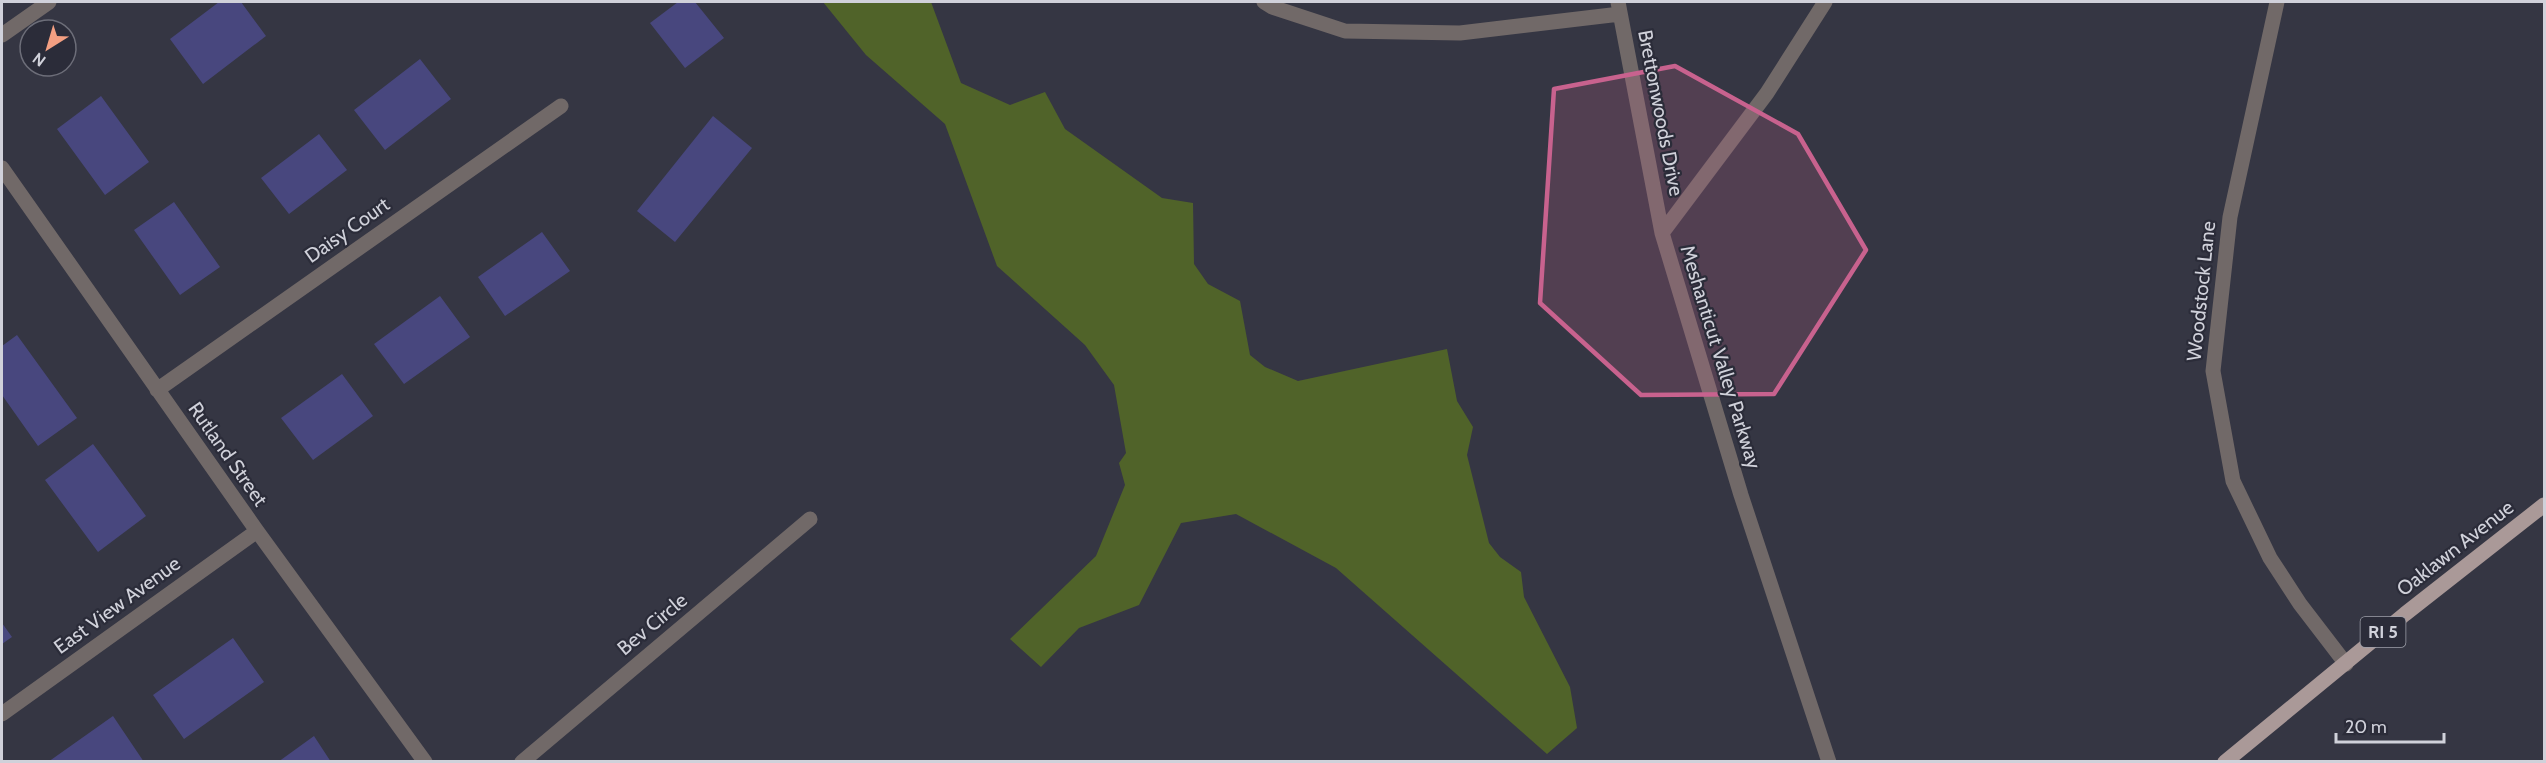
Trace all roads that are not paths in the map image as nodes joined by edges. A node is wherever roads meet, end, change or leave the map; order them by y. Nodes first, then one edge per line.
1 (49, 2) edge
2 (1264, 2) edge
3 (1825, 2) edge
4 (2277, 2) edge
5 (1619, 8) edge
6 (2, 35) edge
7 (561, 106) dead end
8 (2, 168) edge
9 (1662, 232) junction
10 (157, 390) junction
11 (2544, 505) edge
12 (810, 519) dead end
13 (257, 531) junction
14 (2346, 664) junction
15 (2, 714) edge
16 (425, 762) edge
17 (522, 762) edge
18 (1829, 762) edge
19 (2224, 762) edge

1 - 6 street
2 - 5 street
3 - 9 street, Meshanticut Valley Parkway
4 - 14 street, Woodstock Lane
5 - 9 street, Brettonwoods Drive
7 - 10 street, Daisy Court
8 - 10 street, Rutland Street
9 - 18 street, Meshanticut Valley Parkway
10 - 13 street, Rutland Street
11 - 14 main road, Oaklawn Avenue / RI 5
12 - 17 street, Bev Circle
13 - 15 street, East View Avenue
13 - 16 street, Rutland Street
14 - 19 main road, Oaklawn Avenue / RI 5

